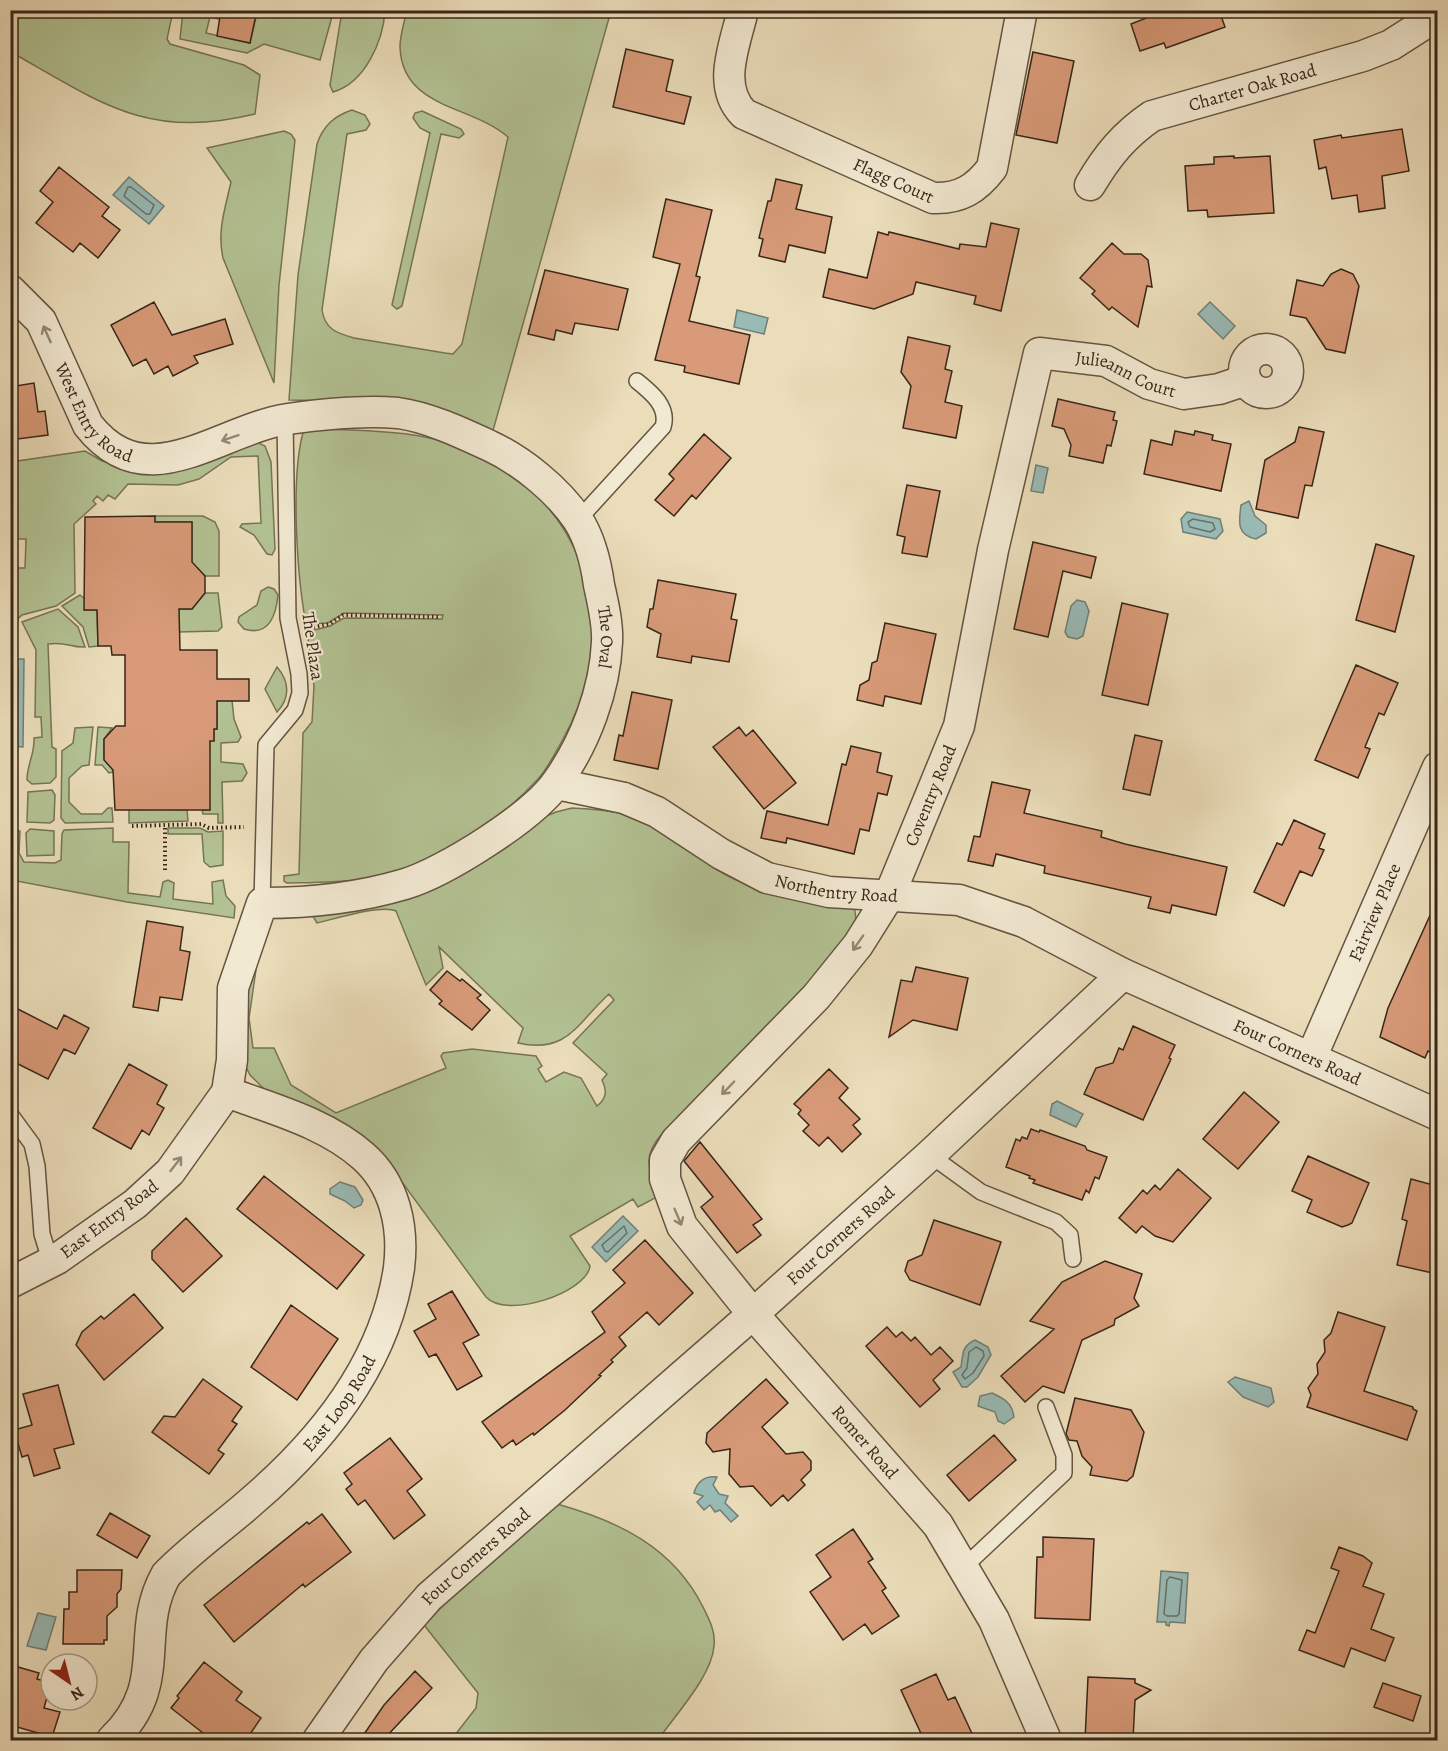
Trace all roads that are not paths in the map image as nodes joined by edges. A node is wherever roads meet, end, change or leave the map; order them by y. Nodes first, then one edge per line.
1 (743, 10) edge
2 (1022, 10) edge
3 (1437, 15) edge
4 (1090, 185) dead end
5 (10, 290) edge
6 (1039, 353) joint
7 (1246, 380) dead end
8 (637, 381) dead end
9 (285, 419) junction
10 (578, 520) junction
11 (1437, 767) edge
12 (557, 784) junction
13 (890, 894) junction
14 (262, 903) junction
15 (1123, 974) junction
16 (1311, 1058) junction
17 (228, 1092) junction
18 (10, 1114) edge
19 (1437, 1115) edge
20 (930, 1155) junction
21 (666, 1160) joint
22 (1073, 1259) dead end
23 (51, 1263) junction
24 (10, 1283) edge
25 (753, 1314) junction
26 (1046, 1407) dead end
27 (963, 1568) junction
28 (112, 1740) edge
29 (318, 1740) edge
30 (1046, 1740) edge

1 - 2 street, Flagg Court
3 - 4 street, Charter Oak Road
9 -> 5 street, West Entry Road
6 - 7 street, Julieann Court
6 - 13 street, Coventry Road
8 - 10 lane
9 - 10 street, The Oval
9 - 14 lane, The Plaza
10 - 12 street, The Oval
11 - 16 street, Fairview Place
12 - 13 street, Northentry Road
12 - 14 street, The Oval
13 - 15 street, Northentry Road
13 -> 21 street, Coventry Road
14 - 17 street, East Entry Road
15 - 16 street, Four Corners Road
15 - 20 street, Four Corners Road
16 - 19 street, Four Corners Road
23 -> 17 street, East Entry Road
17 - 28 street, East Loop Road
18 - 23 lane
20 - 22 lane
20 - 25 street, Four Corners Road
21 -> 25 street, Romer Road
23 - 24 street, East Entry Road
25 - 27 street, Romer Road
25 - 29 street, Four Corners Road
26 - 27 lane
27 - 30 street, Romer Road

